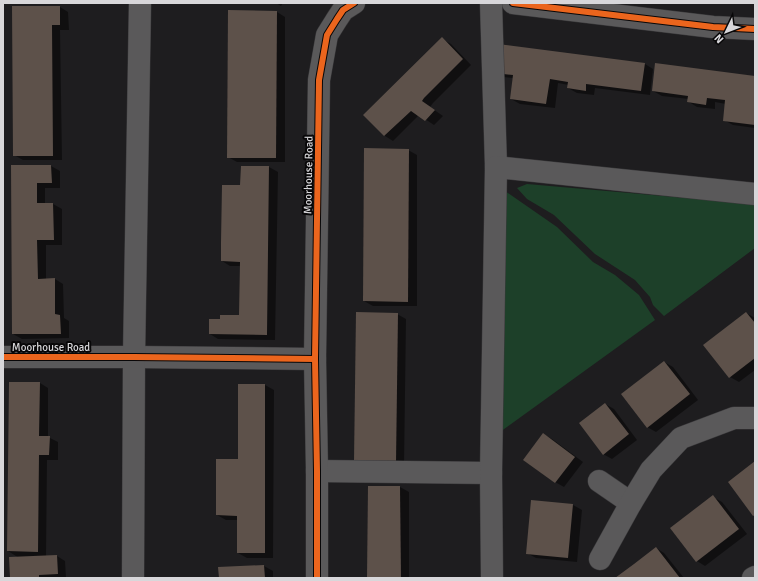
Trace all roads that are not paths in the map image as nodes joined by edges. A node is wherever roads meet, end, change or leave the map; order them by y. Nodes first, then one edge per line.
1 (140, 3) edge
2 (354, 3) edge
3 (491, 3) edge
4 (513, 3) edge
5 (654, 11) edge
6 (755, 29) edge
7 (496, 168) junction
8 (755, 194) edge
9 (134, 356) junction
10 (3, 357) edge
11 (315, 360) junction
12 (755, 418) edge
13 (317, 471) junction
14 (492, 473) junction
15 (599, 481) dead end
16 (631, 503) junction
17 (600, 559) dead end
18 (133, 578) edge
19 (317, 578) edge
20 (492, 578) edge

1 - 9 street
2 - 11 street, Moorhouse Road
3 - 7 street
4 - 5 street
5 - 6 street
7 - 8 street
7 - 14 street
9 - 10 street, Moorhouse Road
9 - 11 street, Moorhouse Road
9 - 18 street
11 - 13 street, Moorhouse Road
12 - 16 street
13 - 14 street
13 - 19 street, Moorhouse Road
14 - 20 street
15 - 16 street
16 - 17 street

